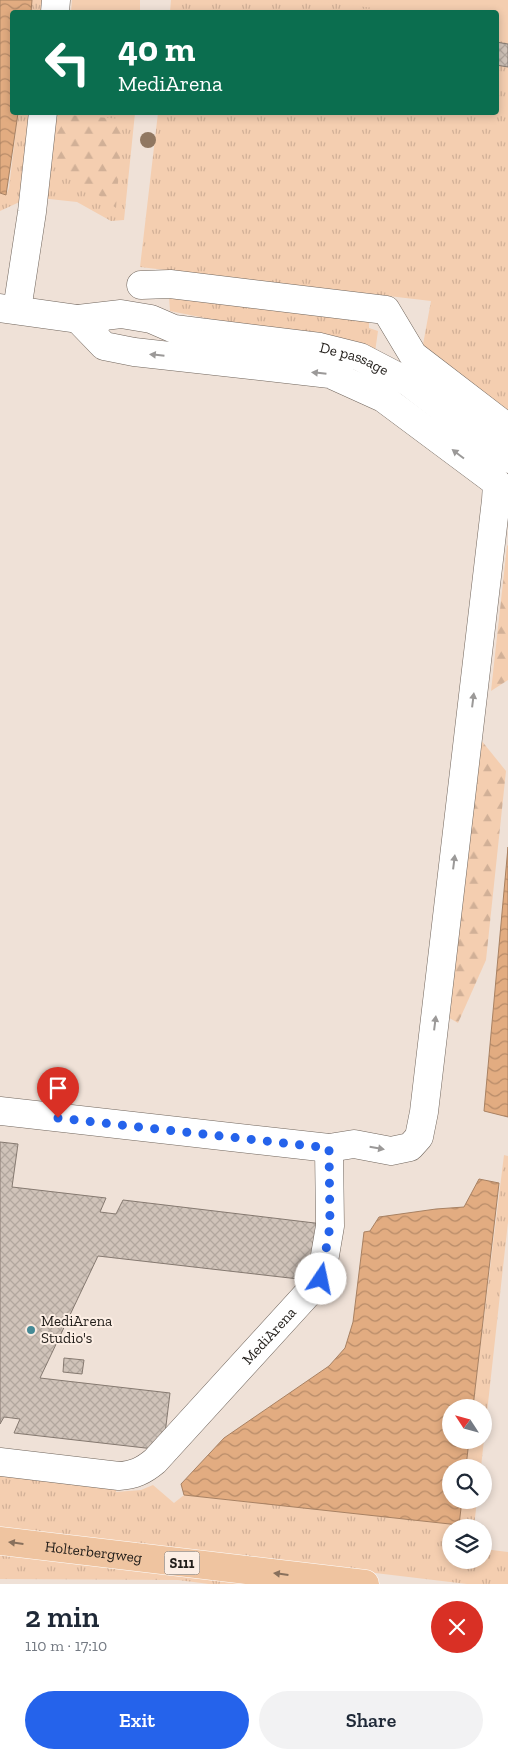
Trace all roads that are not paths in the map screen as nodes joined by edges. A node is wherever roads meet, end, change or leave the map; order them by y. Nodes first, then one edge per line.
1 (43, 115) edge
2 (141, 285) dead end
3 (8, 309) edge
4 (78, 319) junction
5 (508, 428) edge
6 (508, 460) edge
7 (0, 1111) edge
8 (329, 1148) junction
9 (0, 1462) edge
10 (0, 1541) edge
11 (364, 1584) edge

1 - 3 street
2 - 5 street
3 - 4 street, De passage
4 - 6 street, De passage
8 -> 4 street
7 - 8 street
8 - 9 street, MediArena
11 -> 10 main road, Holterbergweg / S111

